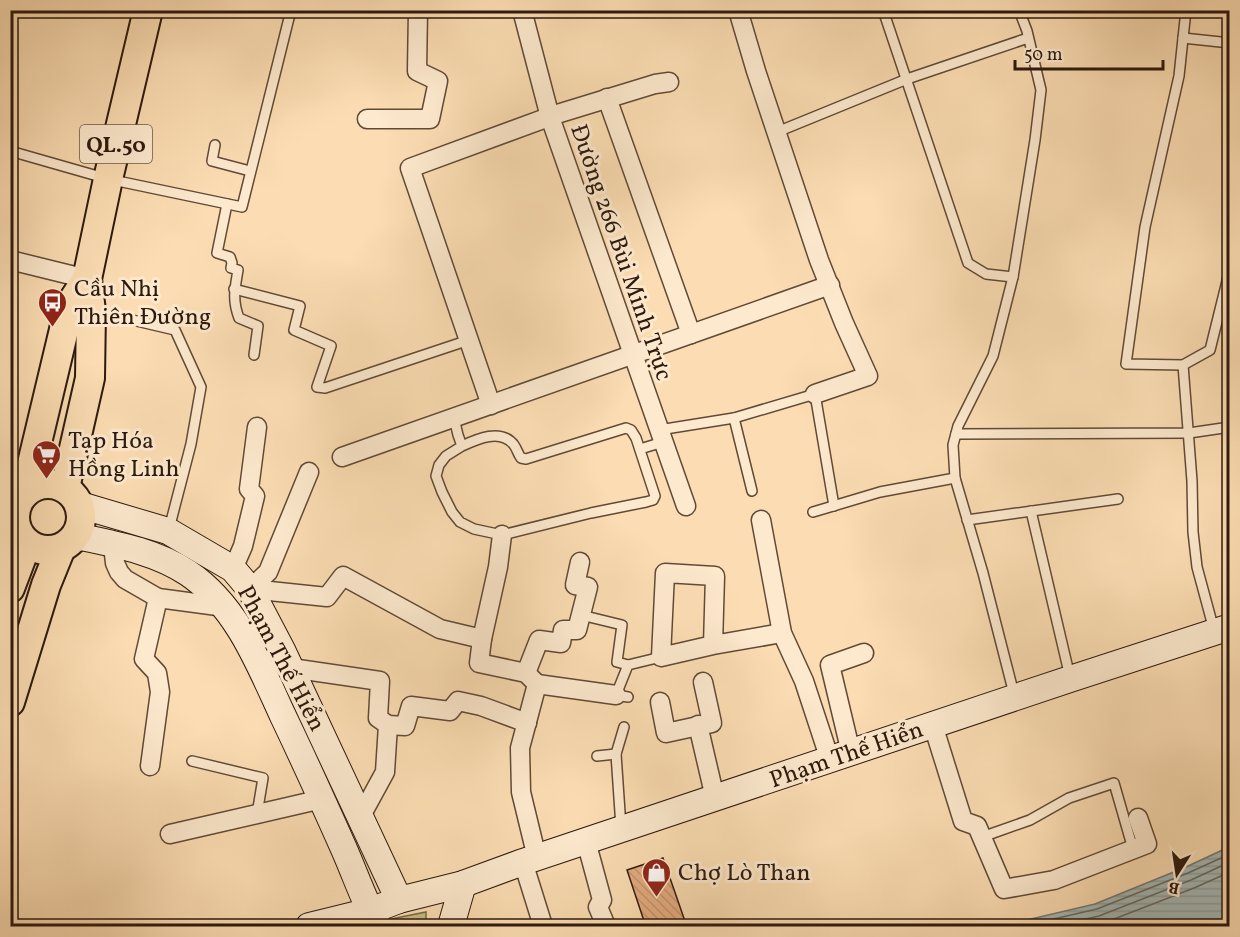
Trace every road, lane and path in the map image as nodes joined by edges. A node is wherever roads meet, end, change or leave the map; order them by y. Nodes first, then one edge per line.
1 (148, 10) edge
2 (291, 10) edge
3 (418, 10) edge
4 (522, 10) edge
5 (738, 10) edge
6 (883, 10) edge
7 (1019, 10) edge
8 (1185, 10) edge
9 (1028, 38) junction
10 (1183, 38) junction
11 (1230, 43) edge
12 (907, 79) junction
13 (669, 82) dead end
14 (607, 98) junction
15 (550, 117) junction
16 (368, 119) dead end
17 (777, 132) junction
18 (215, 145) dead end
19 (10, 151) edge
20 (250, 171) junction
21 (108, 179) junction
22 (227, 204) junction
23 (10, 260) edge
24 (1230, 269) edge
25 (1013, 277) junction
26 (87, 279) junction
27 (830, 285) junction
28 (234, 289) junction
29 (91, 310) junction
30 (691, 334) junction
31 (469, 340) junction
32 (633, 354) junction
33 (254, 355) dead end
34 (1183, 365) junction
35 (815, 394) junction
36 (491, 405) junction
37 (454, 418) junction
38 (734, 418) junction
39 (257, 427) dead end
40 (1230, 427) edge
41 (1190, 433) junction
42 (956, 434) junction
43 (661, 436) junction
44 (462, 446) junction
45 (640, 449) junction
46 (342, 457) dead end
47 (309, 472) dead end
48 (955, 478) junction
49 (752, 491) dead end
50 (25, 493) junction
51 (72, 496) junction
52 (1118, 499) dead end
53 (686, 506) dead end
54 (834, 506) junction
55 (1031, 511) junction
56 (813, 512) dead end
57 (761, 520) dead end
58 (967, 520) junction
59 (168, 531) junction
60 (502, 535) junction
61 (50, 544) junction
62 (113, 545) junction
63 (580, 562) dead end
64 (233, 569) junction
65 (10, 588) edge
66 (250, 589) junction
67 (158, 598) junction
68 (225, 607) junction
69 (581, 615) junction
70 (1222, 630) edge
71 (782, 633) junction
72 (482, 639) junction
73 (713, 645) junction
74 (864, 653) dead end
75 (661, 657) junction
76 (287, 659) junction
77 (258, 662) junction
78 (628, 665) junction
79 (532, 679) junction
80 (1070, 679) junction
81 (703, 682) dead end
82 (622, 696) joint
83 (1015, 698) junction
84 (10, 702) edge
85 (660, 702) dead end
86 (527, 723) junction
87 (388, 725) junction
88 (933, 725) junction
89 (698, 726) junction
90 (624, 727) dead end
91 (616, 754) junction
92 (597, 756) dead end
93 (841, 756) junction
94 (192, 761) dead end
95 (150, 766) dead end
96 (715, 798) junction
97 (322, 799) junction
98 (257, 814) junction
99 (361, 816) junction
100 (1138, 818) dead end
101 (621, 830) junction
102 (170, 834) dead end
103 (982, 837) junction
104 (586, 841) junction
105 (1133, 849) junction
106 (530, 860) junction
107 (463, 884) junction
108 (399, 900) junction
109 (374, 919) edge
110 (309, 927) edge
111 (450, 927) edge
112 (543, 927) edge
113 (606, 927) edge

1 - 21 main road, QL.50
2 - 20 lane
3 - 16 street
4 - 15 street, Đường 266 Bùi Minh Trực
5 - 17 street
6 - 12 lane
7 - 9 lane
8 - 10 lane
9 - 12 lane
9 - 25 lane
10 - 11 lane
10 - 34 lane
12 - 17 lane
12 - 25 lane
13 - 14 street
14 - 15 street
14 - 30 street, Đường 266 Bùi Minh Trực
15 - 31 street
15 - 32 street, Đường 266 Bùi Minh Trực
17 - 27 street
18 - 20 lane
19 - 21 lane
20 - 22 lane
21 - 22 lane
21 - 26 main road, QL.50
22 - 28 lane
23 - 26 street
24 - 34 lane
25 - 42 lane
26 - 29 main road, QL.50
26 - 50 main road, QL.50
27 - 30 street
27 - 35 street
28 - 31 lane
28 - 33 lane
29 - 51 main road, QL.50
29 - 59 lane
30 - 32 street
31 - 36 street
32 - 36 street
32 - 43 street, Đường 266 Bùi Minh Trực
34 - 41 lane
35 - 38 lane
35 - 54 lane
36 - 37 street
37 - 44 lane
37 - 46 street
38 - 43 lane
38 - 49 lane
39 - 64 street
40 - 41 lane
41 - 42 lane
41 - 70 lane
42 - 48 lane
43 - 45 lane
43 - 53 street, Đường 266 Bùi Minh Trực
44 - 45 lane
44 - 60 lane
45 - 60 lane
47 - 66 street
48 - 54 lane
48 - 58 lane
50 - 51 main road
50 - 61 main road, QL.50
51 - 59 main road, Phạm Thế Hiển
51 - 61 main road, QL.50
52 - 55 lane
54 - 56 lane
55 - 58 lane
55 - 80 lane
57 - 71 street
58 - 83 lane
59 - 64 main road, Phạm Thế Hiển
60 - 72 street
61 - 62 main road, Phạm Thế Hiển
61 - 65 main road, QL.50
61 - 84 main road, QL.50
62 - 67 street
62 - 68 main road, Phạm Thế Hiển
63 - 69 street
64 - 66 main road, Phạm Thế Hiển
66 - 72 street
66 - 76 main road, Phạm Thế Hiển
67 - 68 street
67 - 95 street
68 - 77 main road, Phạm Thế Hiển
69 - 78 lane
69 - 79 street
70 - 80 main road, Phạm Thế Hiển
71 - 73 street
71 - 93 street
72 - 79 street
73 - 75 street
73 - 75 street
74 - 93 street
75 - 78 lane
76 - 77 main road
76 - 87 street
76 - 99 main road, Phạm Thế Hiển
77 - 97 main road, Phạm Thế Hiển
78 - 82 lane
79 - 82 street
79 - 86 street
80 - 83 main road, Phạm Thế Hiển
81 - 89 street
83 - 88 main road, Phạm Thế Hiển
85 - 89 street
86 - 87 street
86 - 106 street
87 - 99 street
88 - 93 main road, Phạm Thế Hiển
88 - 103 street
89 - 96 street
90 - 91 lane
91 - 92 lane
91 - 101 lane
93 - 96 main road, Phạm Thế Hiển
94 - 98 lane
96 - 101 main road, Phạm Thế Hiển
97 - 98 street
97 - 109 main road, Phạm Thế Hiển
98 - 102 street
99 - 108 main road, Phạm Thế Hiển
100 - 105 street
101 - 104 main road, Phạm Thế Hiển
103 - 105 street
103 - 105 lane
104 - 106 main road, Phạm Thế Hiển
104 - 113 street
106 - 107 main road, Phạm Thế Hiển
106 - 112 street
107 - 108 main road, Phạm Thế Hiển
107 - 111 main road
108 - 109 main road, Phạm Thế Hiển
109 - 110 main road, Phạm Thế Hiển

